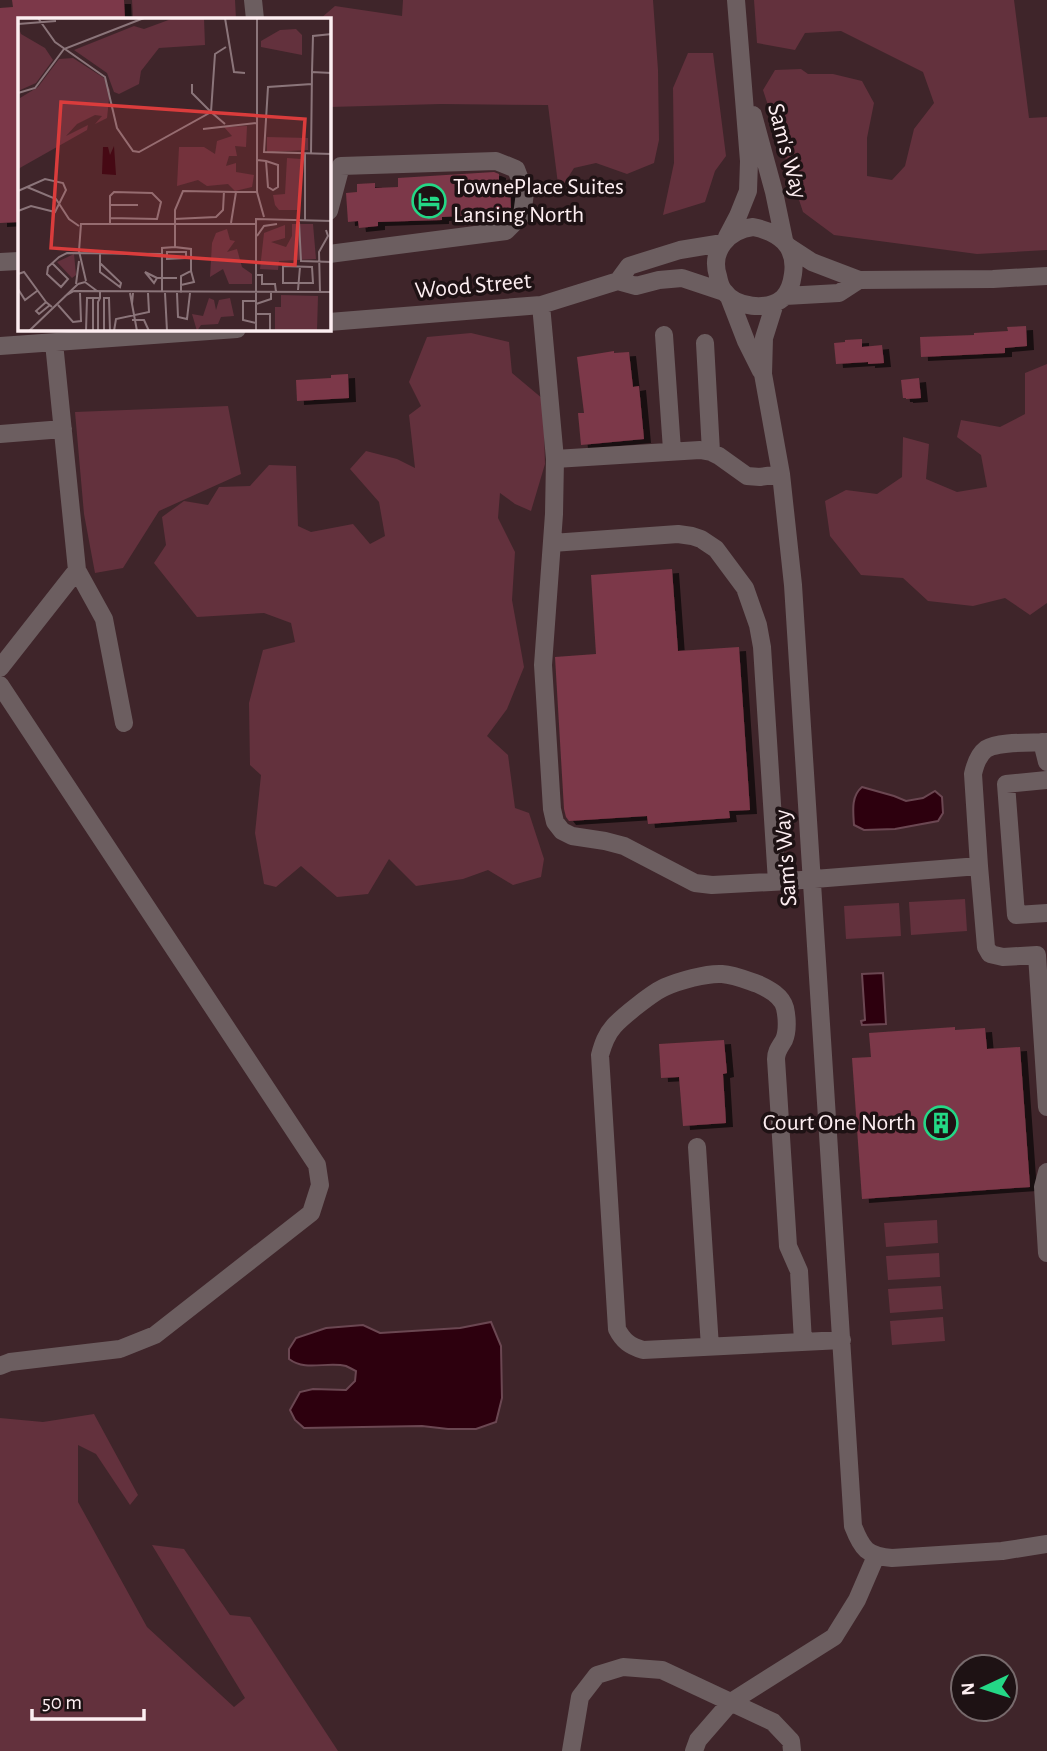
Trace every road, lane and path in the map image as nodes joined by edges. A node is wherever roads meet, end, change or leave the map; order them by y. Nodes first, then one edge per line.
1 (253, 0) edge
2 (736, 0) edge
3 (254, 18) edge
4 (742, 74) junction
5 (331, 204) edge
6 (724, 242) junction
7 (786, 244) junction
8 (331, 254) edge
9 (18, 261) edge
10 (0, 262) edge
11 (1047, 276) edge
12 (859, 280) junction
13 (618, 281) junction
14 (726, 294) junction
15 (780, 300) junction
16 (541, 305) junction
17 (331, 322) edge
18 (211, 331) edge
19 (664, 335) dead end
20 (54, 343) junction
21 (705, 343) dead end
22 (0, 346) edge
23 (763, 374) junction
24 (63, 429) junction
25 (0, 434) edge
26 (672, 450) junction
27 (711, 452) junction
28 (555, 458) junction
29 (780, 474) junction
30 (552, 543) junction
31 (77, 570) junction
32 (0, 668) edge
33 (0, 685) edge
34 (124, 723) dead end
35 (1045, 742) edge
36 (1047, 762) edge
37 (1047, 780) edge
38 (979, 866) junction
39 (812, 880) junction
40 (777, 882) junction
41 (1047, 913) edge
42 (1042, 955) edge
43 (1047, 1107) edge
44 (697, 1147) dead end
45 (1047, 1172) edge
46 (1047, 1253) edge
47 (842, 1340) junction
48 (803, 1342) junction
49 (710, 1347) junction
50 (0, 1366) edge
51 (1047, 1544) edge
52 (876, 1556) junction
53 (731, 1702) junction
54 (571, 1751) edge
55 (694, 1751) edge
56 (792, 1751) edge

1 - 3 street
2 - 4 street, Sam's Way
4 - 6 street, Sam's Way
4 - 7 street, Sam's Way
5 - 8 street
6 - 7 street
6 - 13 street, Wood Street
6 - 14 street
7 - 12 street
7 - 15 street
9 - 10 street
11 - 12 street
12 - 15 street
13 - 14 street, Wood Street
13 - 16 street, Wood Street
14 - 15 street
14 - 23 street, Sam's Way
15 - 23 street, Sam's Way
16 - 17 street, Wood Street
16 - 28 street
18 - 20 street
19 - 26 street
20 - 22 street
20 - 24 street
21 - 27 street
23 - 29 street, Sam's Way
24 - 25 street
24 - 31 street
26 - 27 street
26 - 28 street
27 - 29 street
28 - 30 street
29 - 39 street, Sam's Way
30 - 40 street
30 - 40 street
31 - 32 street
31 - 34 street
33 - 50 street
35 - 36 street
35 - 38 street
37 - 41 street
38 - 39 street
38 - 42 street
39 - 40 street
39 - 47 street, Sam's Way
42 - 43 street
44 - 49 street
45 - 46 street
47 - 48 street
47 - 52 street, Sam's Way
48 - 49 street
48 - 49 street
51 - 52 street
52 - 53 street
53 - 54 street
53 - 55 street
53 - 56 street

